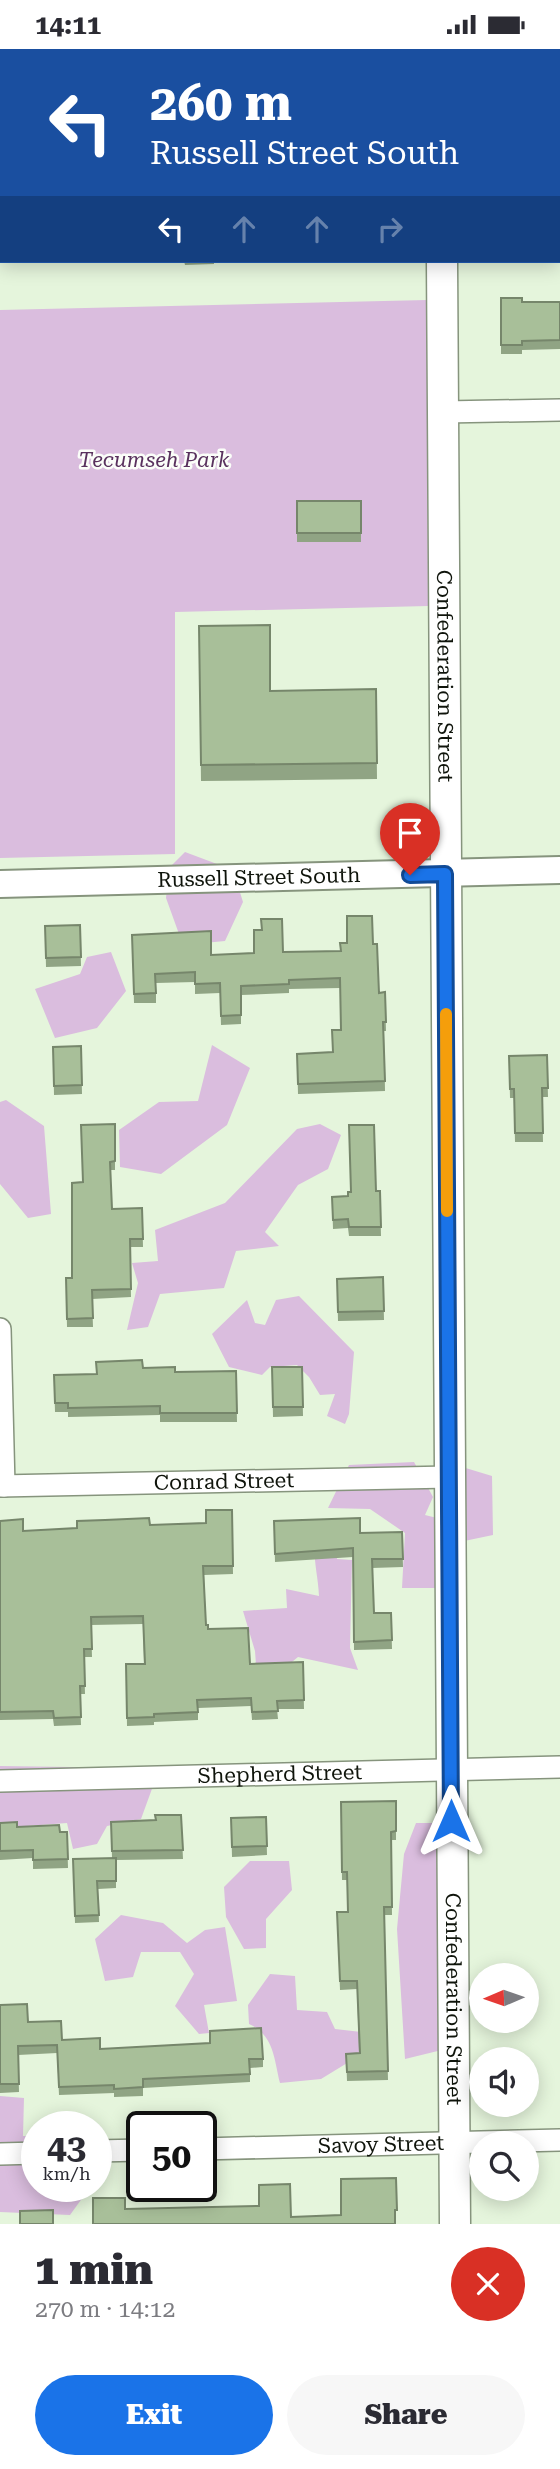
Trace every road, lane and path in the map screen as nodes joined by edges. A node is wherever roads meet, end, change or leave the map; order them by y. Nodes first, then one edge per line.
1 (442, 263) edge
2 (560, 410) edge
3 (444, 412) junction
4 (560, 870) edge
5 (445, 874) junction
6 (0, 884) edge
7 (0, 1329) edge
8 (449, 1477) junction
9 (2, 1486) edge
10 (560, 1767) edge
11 (451, 1768) junction
12 (0, 1781) edge
13 (560, 2140) edge
14 (455, 2142) junction
15 (217, 2149) edge
16 (21, 2153) edge
17 (0, 2154) edge
18 (455, 2224) edge

1 - 3 main road, Confederation Street
2 - 3 street
3 - 5 main road, Confederation Street
4 - 5 street, Russell Street South
5 - 6 street, Russell Street South
5 - 8 main road, Confederation Street
7 - 9 street
8 - 9 street, Conrad Street
8 - 11 main road, Confederation Street
10 - 11 street, Shepherd Street
11 - 12 street, Shepherd Street
11 - 14 main road, Confederation Street
13 - 14 street, Savoy Street
14 - 15 street, Savoy Street
14 - 18 main road, Confederation Street
16 - 17 street

